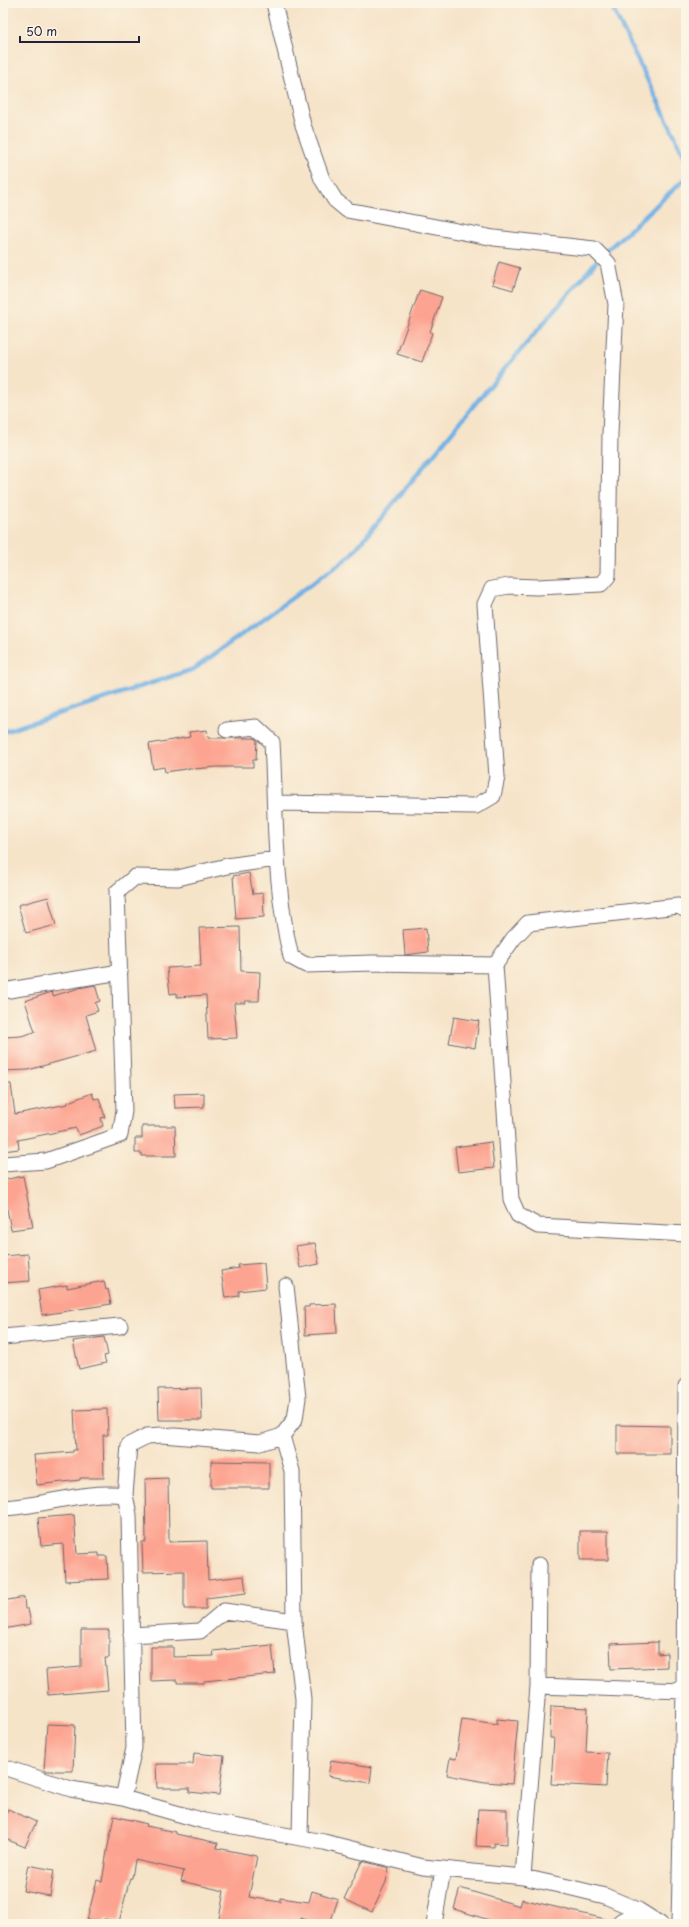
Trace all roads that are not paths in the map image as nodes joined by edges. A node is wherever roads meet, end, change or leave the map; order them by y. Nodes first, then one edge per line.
1 (274, 3) edge
2 (227, 730) dead end
3 (276, 803) junction
4 (276, 859) junction
5 (686, 910) edge
6 (495, 966) junction
7 (120, 972) junction
8 (3, 992) edge
9 (3, 1164) edge
10 (686, 1234) edge
11 (286, 1286) dead end
12 (120, 1326) dead end
13 (3, 1337) edge
14 (686, 1386) edge
15 (282, 1436) junction
16 (125, 1495) junction
17 (3, 1508) edge
18 (540, 1565) dead end
19 (294, 1621) junction
20 (131, 1635) junction
21 (685, 1665) edge
22 (538, 1686) junction
23 (684, 1691) junction
24 (3, 1768) edge
25 (123, 1798) junction
26 (300, 1838) junction
27 (443, 1869) junction
28 (523, 1877) junction
29 (646, 1915) junction
30 (434, 1924) edge
31 (618, 1924) edge
32 (660, 1924) edge
33 (679, 1924) edge

1 - 3 street
2 - 3 street
3 - 4 street
4 - 6 street
4 - 7 street
5 - 6 street
6 - 10 street
7 - 8 street
7 - 9 street
11 - 15 street
12 - 13 street
14 - 21 street
15 - 16 street
15 - 19 street
16 - 17 street
16 - 20 street
18 - 22 street
19 - 20 street
19 - 26 street
20 - 25 street
21 - 23 street
22 - 23 street
22 - 28 street
23 - 33 street
24 - 25 street
25 - 26 street
26 - 27 street
27 - 28 street
27 - 30 street
28 - 29 street
29 - 31 street
29 - 32 street

